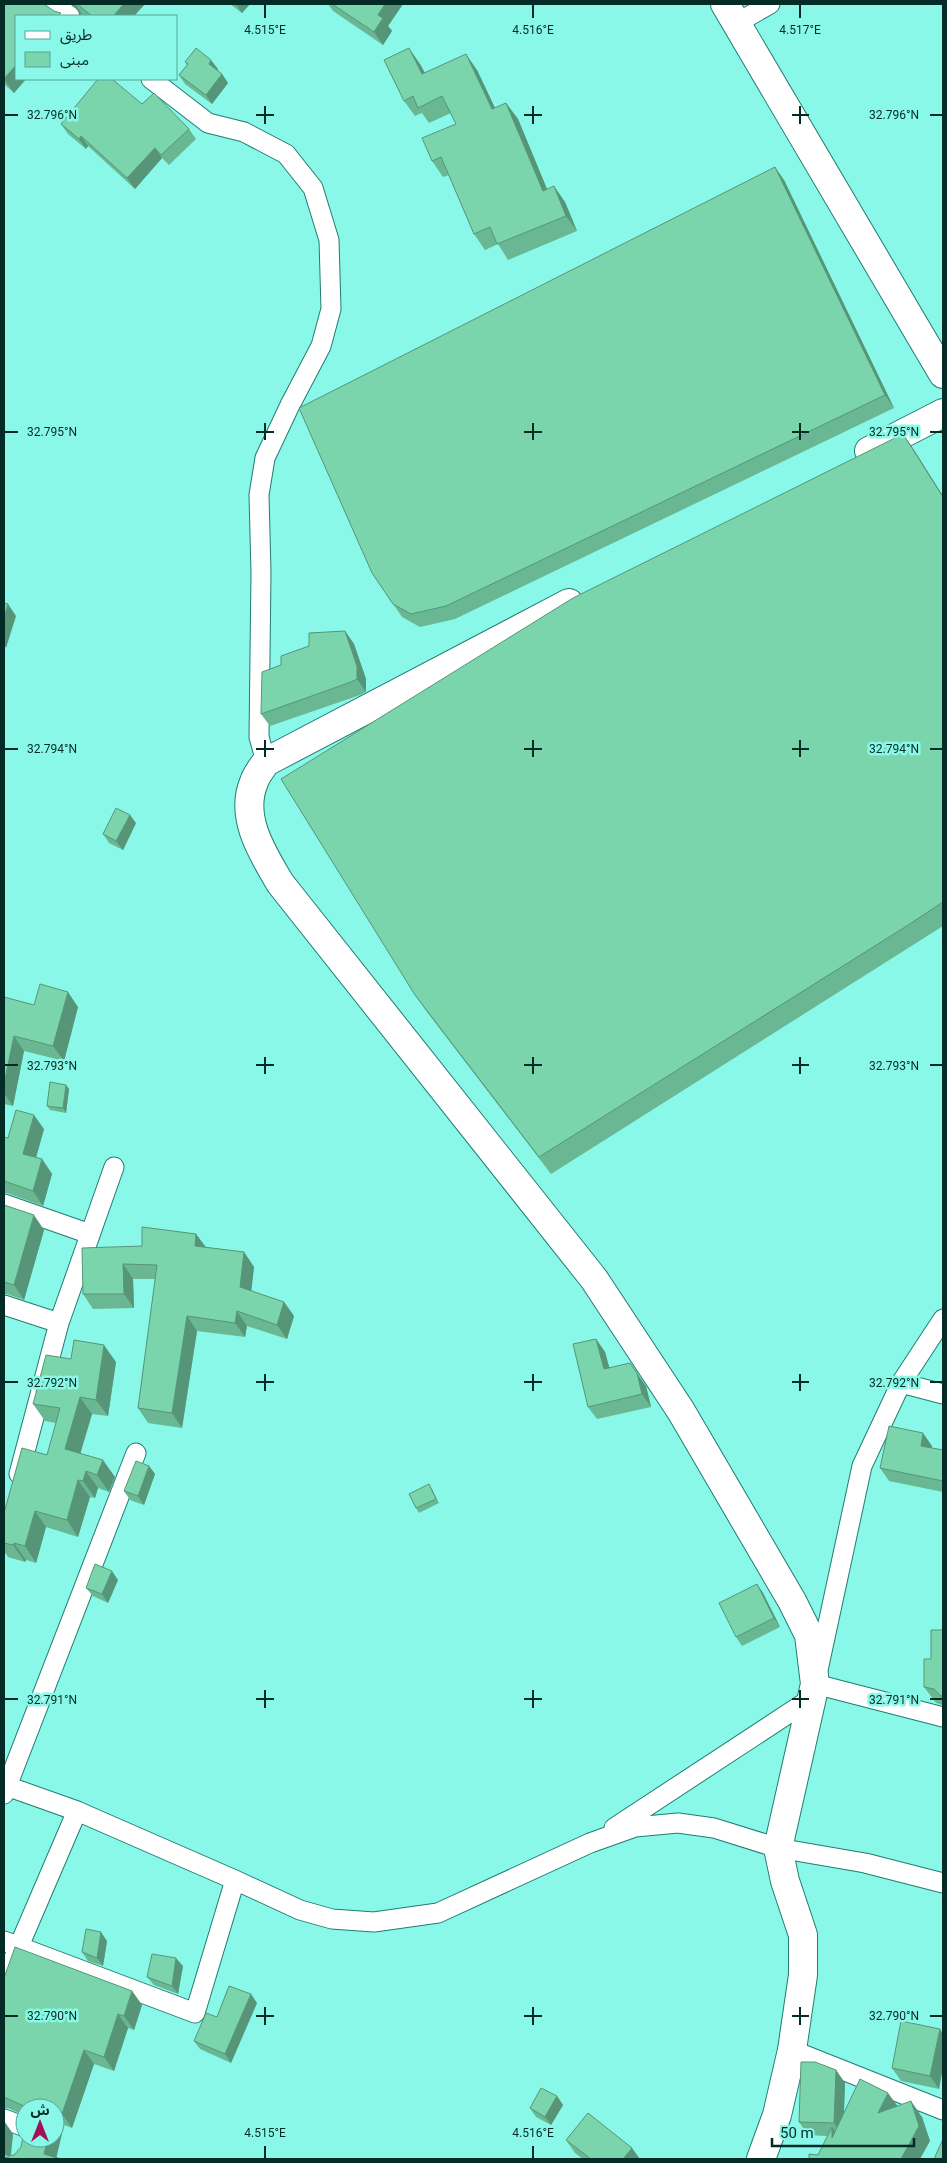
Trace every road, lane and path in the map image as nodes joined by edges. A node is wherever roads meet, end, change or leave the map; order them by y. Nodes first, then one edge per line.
1 (54, 4) edge
2 (770, 4) edge
3 (731, 14) edge
4 (69, 15) edge
5 (152, 80) edge
6 (943, 374) edge
7 (943, 413) edge
8 (846, 462) edge
9 (590, 593) edge
10 (266, 762) junction
11 (114, 1167) dead end
12 (4, 1204) edge
13 (90, 1234) junction
14 (4, 1305) edge
15 (943, 1319) edge
16 (59, 1323) junction
17 (901, 1383) junction
18 (943, 1394) edge
19 (136, 1453) dead end
20 (14, 1495) edge
21 (813, 1691) junction
22 (943, 1717) edge
23 (5, 1788) edge
24 (76, 1811) junction
25 (590, 1843) junction
26 (778, 1848) junction
27 (235, 1880) junction
28 (943, 1883) edge
29 (10, 1944) edge
30 (4, 1981) edge
31 (792, 2050) junction
32 (943, 2110) edge
33 (4, 2119) edge
34 (15, 2127) edge
35 (761, 2159) edge

1 - 4 street
2 - 3 street
3 - 6 street
5 - 10 street
7 - 8 street
9 - 10 street
10 - 21 street
11 - 13 street
12 - 13 street
13 - 16 street
14 - 16 street
15 - 17 street
16 - 20 street
17 - 18 street
17 - 21 street
19 - 23 street
21 - 22 street
21 - 25 street
21 - 26 street
23 - 24 street
24 - 27 street
24 - 29 street
25 - 26 street
25 - 27 street
26 - 28 street
26 - 31 street
27 - 29 street
29 - 30 street
31 - 32 street
31 - 35 street
33 - 34 street

